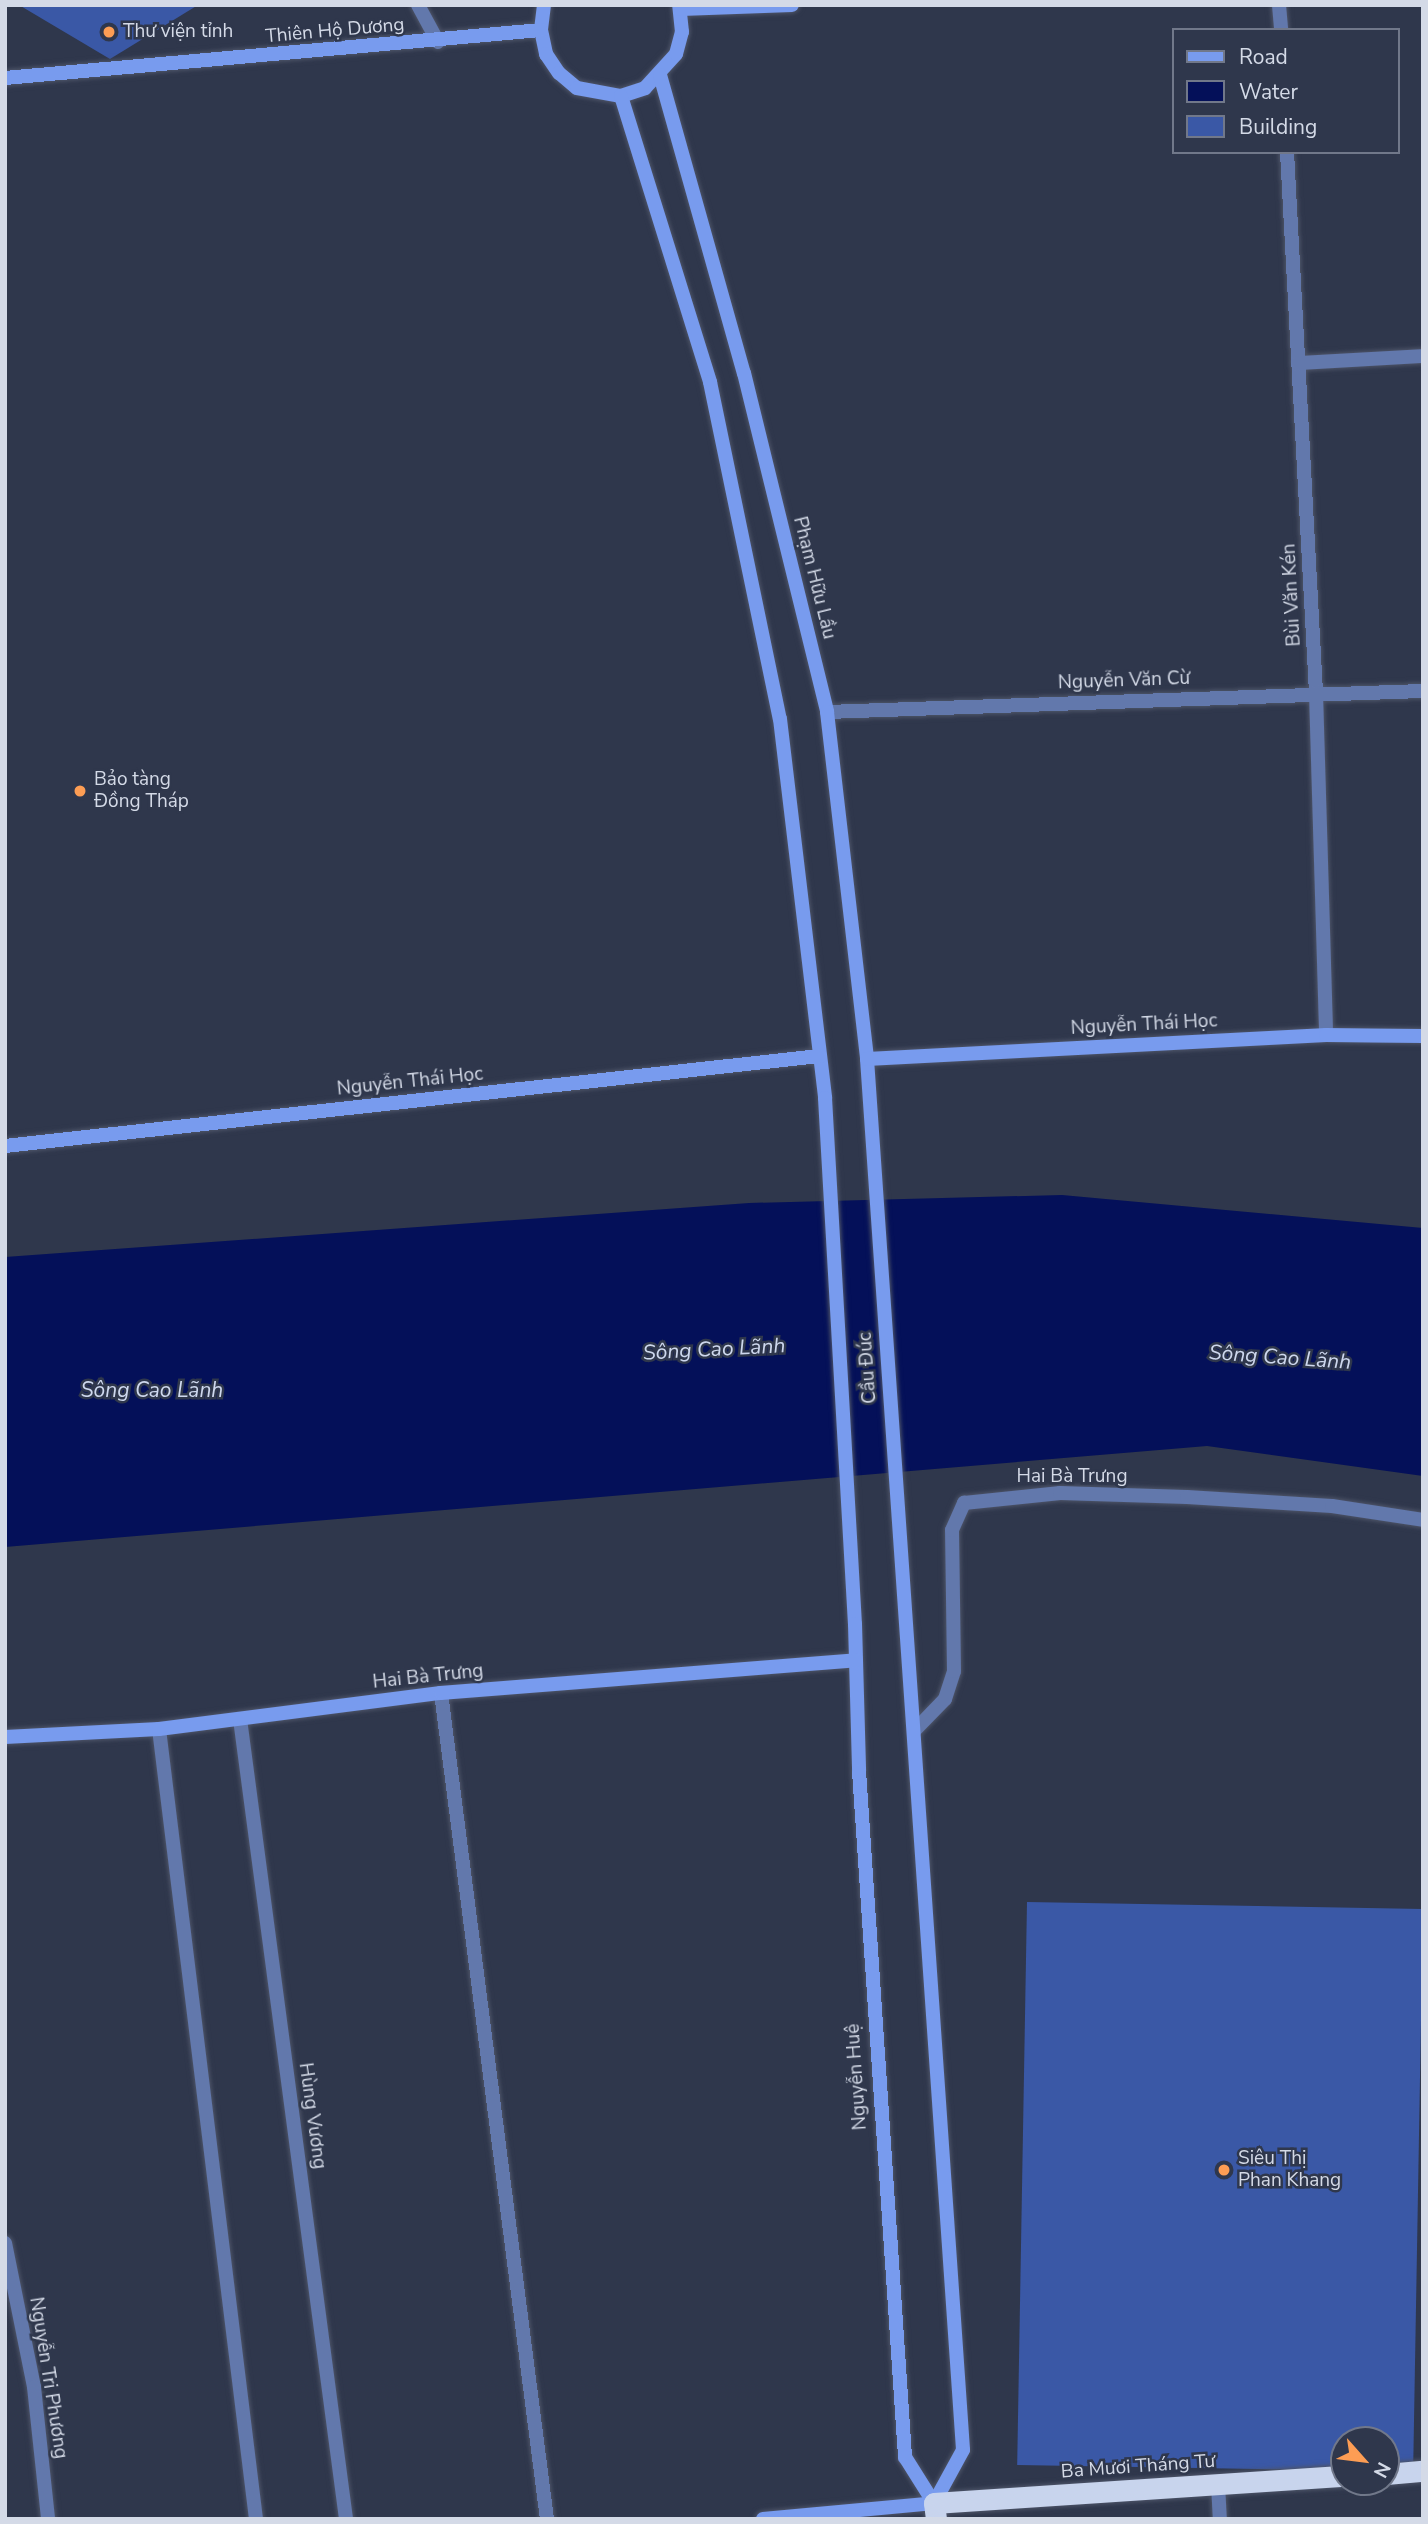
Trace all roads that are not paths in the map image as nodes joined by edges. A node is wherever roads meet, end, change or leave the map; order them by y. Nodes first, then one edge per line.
1 (418, 5) edge
2 (544, 5) edge
3 (792, 5) edge
4 (1279, 5) edge
5 (680, 7) edge
6 (1281, 28) edge
7 (541, 30) junction
8 (438, 42) junction
9 (660, 75) junction
10 (5, 78) edge
11 (621, 96) junction
12 (1287, 154) edge
13 (1423, 356) edge
14 (1298, 363) junction
15 (1423, 691) edge
16 (1316, 693) junction
17 (827, 712) junction
18 (1326, 1035) junction
19 (1423, 1036) edge
20 (819, 1056) junction
21 (867, 1059) junction
22 (869, 1101) joint
23 (5, 1146) edge
24 (1423, 1520) edge
25 (855, 1624) joint
26 (856, 1660) junction
27 (441, 1693) junction
28 (240, 1719) junction
29 (159, 1729) junction
30 (915, 1730) junction
31 (5, 1737) edge
32 (5, 2244) edge
33 (1423, 2471) edge
34 (1400, 2473) edge
35 (1330, 2477) edge
36 (1218, 2484) junction
37 (935, 2511) edge
38 (48, 2519) edge
39 (256, 2519) edge
40 (346, 2519) edge
41 (547, 2519) edge
42 (763, 2519) edge
43 (1220, 2519) edge

1 - 8 street
2 - 7 main road
3 - 5 main road
4 - 6 street
5 - 9 main road
7 - 8 main road, Thiên Hộ Dương
7 - 11 main road
8 - 10 main road, Thiên Hộ Dương
9 - 11 main road
9 - 17 main road, Phạm Hữu Lầu
11 - 20 main road, Cầu Đúc
12 - 14 street, Bùi Văn Kén
13 - 14 street
14 - 16 street, Bùi Văn Kén
15 - 16 street, Nguyễn Văn Cừ
16 - 17 street, Nguyễn Văn Cừ
16 - 18 street, Bùi Văn Kén
17 - 21 main road, Phạm Hữu Lầu
18 - 19 main road, Nguyễn Thái Học
18 - 21 main road, Nguyễn Thái Học
20 - 23 main road, Nguyễn Thái Học
20 - 25 main road, Cầu Đúc
21 - 22 main road, Phạm Hữu Lầu
22 - 30 main road, Cầu Đúc
24 - 30 street, Hai Bà Trưng
25 - 26 main road, Nguyễn Huệ
26 - 27 main road, Hai Bà Trưng
26 - 37 main road, Nguyễn Huệ
27 - 28 main road, Hai Bà Trưng
27 - 41 street
28 - 29 main road, Hai Bà Trưng
28 - 40 street, Hùng Vương
29 - 31 main road, Hai Bà Trưng
29 - 39 street
30 - 37 main road, Cầu Đúc
32 - 38 street, Nguyễn Tri Phương
33 - 34 highway
35 - 36 highway, Ba Mươi Tháng Tư
36 - 37 highway, Ba Mươi Tháng Tư
36 - 43 street
37 - 42 main road

